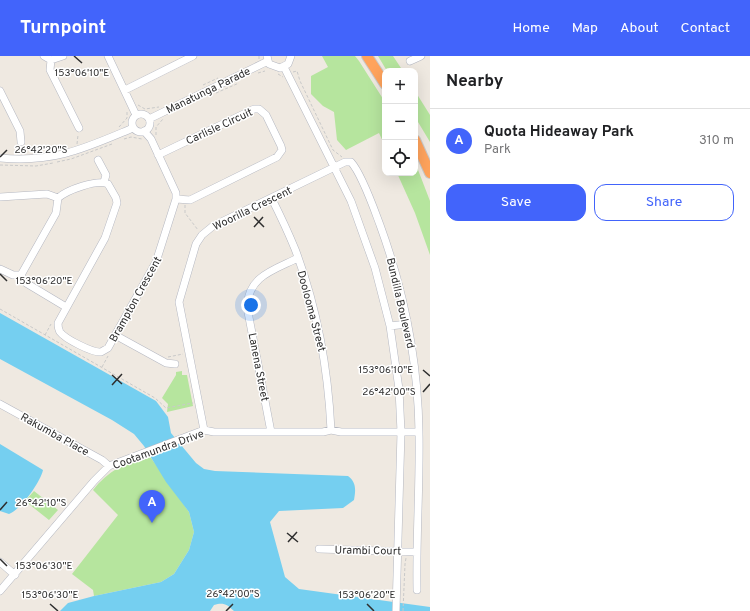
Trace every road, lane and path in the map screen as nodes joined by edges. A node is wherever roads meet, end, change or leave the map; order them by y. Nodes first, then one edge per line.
1 (44, 56) edge
2 (63, 56) edge
3 (108, 56) edge
4 (193, 56) edge
5 (291, 56) edge
6 (367, 56) edge
7 (421, 56) edge
8 (259, 57) edge
9 (267, 59) edge
10 (51, 60) junction
11 (254, 61) dead end
12 (410, 61) dead end
13 (284, 67) junction
14 (264, 69) dead end
15 (270, 70) dead end
16 (275, 72) dead end
17 (295, 72) dead end
18 (284, 77) dead end
19 (217, 78) dead end
20 (382, 79) edge
21 (199, 88) dead end
22 (124, 90) junction
23 (0, 91) edge
24 (135, 101) dead end
25 (163, 106) dead end
26 (136, 115) junction
27 (149, 119) junction
28 (79, 128) joint
29 (133, 128) junction
30 (144, 131) junction
31 (21, 142) dead end
32 (418, 144) edge
33 (418, 147) edge
34 (80, 150) junction
35 (158, 155) junction
36 (0, 158) edge
37 (343, 159) dead end
38 (98, 160) dead end
39 (430, 161) edge
40 (334, 168) junction
41 (430, 173) edge
42 (104, 182) junction
43 (0, 197) edge
44 (58, 198) junction
45 (176, 199) junction
46 (272, 199) junction
47 (185, 201) junction
48 (202, 235) junction
49 (298, 258) junction
50 (0, 269) edge
51 (21, 275) junction
52 (66, 307) junction
53 (0, 310) edge
54 (52, 322) dead end
55 (407, 324) junction
56 (390, 326) junction
57 (45, 335) junction
58 (115, 335) junction
59 (175, 364) dead end
60 (198, 402) junction
61 (0, 404) edge
62 (204, 430) junction
63 (331, 430) junction
64 (271, 432) junction
65 (401, 432) junction
66 (419, 432) junction
67 (109, 466) junction
68 (319, 550) dead end
69 (398, 551) junction
70 (417, 552) junction
71 (409, 555) dead end
72 (0, 562) edge
73 (15, 574) junction
74 (417, 590) dead end
75 (0, 591) edge
76 (396, 611) edge
77 (403, 611) edge

1 - 10 street
2 - 10 street
3 - 22 street
4 - 22 street
5 - 13 street
6 - 20 highway
7 - 12 street
8 - 11 path
9 - 13 street
9 - 27 street, Manatunga Parade
10 - 28 street
13 - 40 street, Bundilla Boulevard
14 - 15 path
16 - 18 path
17 - 37 path
19 - 21 path
22 - 26 street
23 - 31 street
24 - 25 path
26 - 27 street
26 - 29 street
27 - 30 street
28 - 34 path
29 - 30 street
29 - 34 street
30 - 35 street
32 - 39 highway
33 - 41 highway
34 - 36 street
35 - 45 street
35 - 47 street, Carlisle Circuit
38 - 42 street
40 - 46 street, Woorilla Crescent
40 - 55 street, Bundilla Boulevard
40 - 56 street, Bundilla Boulevard
42 - 44 street
42 - 52 street, Brampton Crescent
43 - 44 street
44 - 51 street
45 - 47 street
45 - 58 street, Brampton Crescent
46 - 48 street, Woorilla Crescent
46 - 49 street, Doolooma Street
47 - 48 path
48 - 60 street, Woorilla Crescent
49 - 63 street, Doolooma Street
49 - 64 street, Lanena Street
50 - 51 street
51 - 52 street
52 - 58 street, Brampton Crescent
53 - 57 path
54 - 57 path
55 - 56 street
55 - 66 street, Bundilla Boulevard
56 - 65 street, Bundilla Boulevard
57 - 60 path
58 - 59 street
60 - 62 street, Woorilla Crescent
61 - 67 street, Rakumba Place
62 - 64 street, Cootamundra Drive
62 - 67 street, Cootamundra Drive
63 - 64 street, Cootamundra Drive
63 - 65 street, Cootamundra Drive
65 - 66 street, Cootamundra Drive
65 - 69 street, Bundilla Boulevard
66 - 70 street, Bundilla Boulevard
67 - 73 street, Cootamundra Drive
68 - 69 street, Urambi Court
69 - 70 street, Urambi Court
69 - 76 street, Bundilla Boulevard
70 - 74 street, Bundilla Boulevard
71 - 77 path
72 - 73 street
73 - 75 street, Cootamundra Drive

